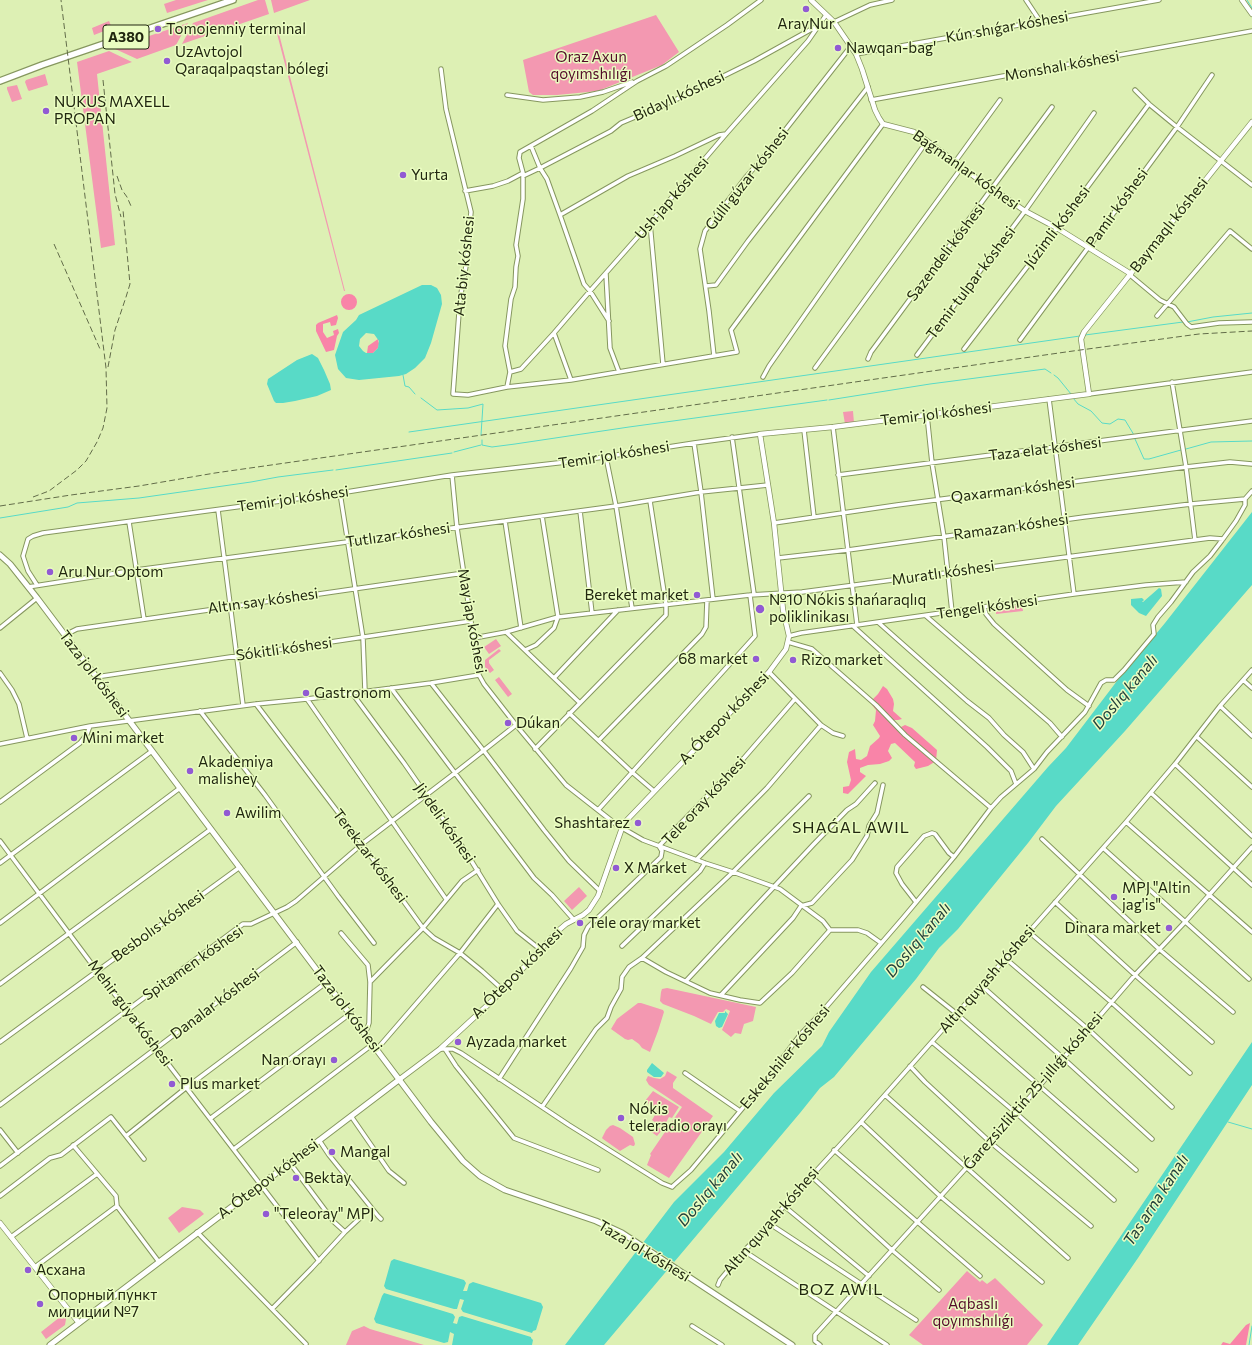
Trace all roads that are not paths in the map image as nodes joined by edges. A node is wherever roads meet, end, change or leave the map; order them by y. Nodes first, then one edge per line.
1 (233, 0) edge
2 (761, 0) edge
3 (811, 0) edge
4 (869, 0) edge
5 (892, 0) edge
6 (1026, 0) edge
7 (1159, 0) edge
8 (1242, 0) edge
9 (870, 5) junction
10 (826, 14) junction
11 (1252, 14) edge
12 (1040, 21) junction
13 (834, 22) junction
14 (820, 25) junction
15 (1252, 32) edge
16 (851, 46) junction
17 (856, 54) junction
18 (441, 69) dead end
19 (1212, 75) dead end
20 (0, 80) edge
21 (637, 81) junction
22 (868, 87) junction
23 (1135, 90) dead end
24 (507, 95) dead end
25 (871, 100) junction
26 (1000, 100) dead end
27 (1149, 104) junction
28 (1052, 107) dead end
29 (1094, 113) dead end
30 (884, 124) junction
31 (1251, 125) edge
32 (1177, 127) junction
33 (726, 134) junction
34 (927, 141) junction
35 (532, 146) junction
36 (1220, 161) junction
37 (955, 162) junction
38 (962, 167) junction
39 (540, 168) junction
40 (523, 175) junction
41 (1252, 185) edge
42 (993, 189) junction
43 (465, 191) junction
44 (1025, 211) junction
45 (560, 214) junction
46 (650, 223) junction
47 (1057, 228) junction
48 (1088, 248) junction
49 (1252, 249) edge
50 (606, 274) junction
51 (1130, 275) junction
52 (706, 286) junction
53 (590, 291) junction
54 (1168, 303) junction
55 (1157, 316) dead end
56 (609, 321) junction
57 (1252, 322) edge
58 (554, 333) junction
59 (1020, 340) dead end
60 (964, 349) dead end
61 (917, 355) dead end
62 (714, 356) junction
63 (868, 359) dead end
64 (663, 364) junction
65 (815, 368) dead end
66 (510, 372) junction
67 (619, 372) junction
68 (1252, 372) edge
69 (763, 377) dead end
70 (571, 380) junction
71 (1172, 382) junction
72 (507, 387) junction
73 (1089, 394) junction
74 (1049, 399) junction
75 (927, 415) junction
76 (1252, 421) edge
77 (833, 427) junction
78 (804, 430) junction
79 (1180, 431) junction
80 (760, 434) junction
81 (732, 437) junction
82 (694, 442) junction
83 (1055, 447) junction
84 (606, 457) junction
85 (932, 464) junction
86 (1252, 464) edge
87 (1186, 467) junction
88 (452, 475) junction
89 (838, 475) junction
90 (1060, 484) junction
91 (768, 485) junction
92 (739, 487) junction
93 (1252, 491) edge
94 (701, 492) junction
95 (340, 493) junction
96 (1245, 499) junction
97 (938, 500) junction
98 (650, 501) junction
99 (1191, 504) junction
100 (616, 506) junction
101 (218, 510) junction
102 (580, 511) junction
103 (843, 513) junction
104 (542, 516) junction
105 (814, 516) junction
106 (1066, 520) junction
107 (505, 521) junction
108 (129, 522) junction
109 (774, 522) junction
110 (457, 528) junction
111 (944, 537) junction
112 (1223, 539) junction
113 (1195, 540) junction
114 (347, 542) junction
115 (848, 550) junction
116 (0, 555) edge
117 (1069, 556) junction
118 (223, 558) junction
119 (778, 558) junction
120 (136, 570) junction
121 (464, 573) junction
122 (948, 573) junction
123 (1186, 582) junction
124 (37, 585) junction
125 (852, 586) junction
126 (28, 587) junction
127 (355, 588) junction
128 (781, 593) junction
129 (752, 594) junction
130 (1074, 594) junction
131 (37, 598) junction
132 (713, 599) junction
133 (707, 600) junction
134 (666, 604) junction
135 (230, 606) junction
136 (632, 608) junction
137 (984, 608) junction
138 (618, 610) junction
139 (952, 612) junction
140 (592, 613) junction
141 (926, 616) junction
142 (558, 617) junction
143 (144, 619) junction
144 (471, 621) junction
145 (879, 623) junction
146 (855, 626) junction
147 (0, 628) edge
148 (521, 628) junction
149 (506, 632) junction
150 (64, 635) junction
151 (363, 638) junction
152 (474, 638) junction
153 (789, 639) junction
154 (525, 650) junction
155 (236, 656) junction
156 (1252, 670) edge
157 (769, 672) junction
158 (0, 673) edge
159 (479, 675) junction
160 (96, 677) junction
161 (554, 678) junction
162 (1243, 680) junction
163 (431, 683) junction
164 (391, 688) junction
165 (1252, 688) edge
166 (366, 691) junction
167 (352, 693) junction
168 (307, 699) junction
169 (795, 699) junction
170 (580, 703) junction
171 (256, 704) junction
172 (243, 705) junction
173 (1089, 706) junction
174 (1220, 706) junction
175 (200, 711) junction
176 (569, 713) junction
177 (129, 721) junction
178 (821, 724) junction
179 (516, 725) junction
180 (90, 726) junction
181 (843, 736) dead end
182 (1252, 736) edge
183 (1062, 737) junction
184 (1196, 737) junction
185 (27, 738) junction
186 (599, 740) junction
187 (1, 744) edge
188 (535, 749) junction
189 (152, 751) junction
190 (484, 751) junction
191 (1175, 764) junction
192 (1034, 769) junction
193 (455, 773) junction
194 (633, 773) junction
195 (874, 783) dead end
196 (1016, 784) junction
197 (883, 785) dead end
198 (1252, 787) edge
199 (180, 788) junction
200 (654, 791) junction
201 (1151, 793) junction
202 (426, 795) junction
203 (809, 796) dead end
204 (0, 802) edge
205 (991, 808) junction
206 (598, 810) junction
207 (391, 821) junction
208 (1126, 822) junction
209 (622, 828) junction
210 (211, 829) junction
211 (1252, 836) edge
212 (1042, 839) dead end
213 (0, 841) edge
214 (362, 844) junction
215 (659, 846) junction
216 (1252, 847) edge
217 (1103, 848) junction
218 (11, 856) junction
219 (954, 857) junction
220 (696, 860) junction
221 (0, 863) edge
222 (705, 863) junction
223 (240, 867) junction
224 (1234, 868) junction
225 (478, 870) junction
226 (733, 872) junction
227 (1080, 874) junction
228 (324, 876) junction
229 (1252, 885) edge
230 (773, 887) junction
231 (600, 891) junction
232 (39, 894) junction
233 (1210, 895) junction
234 (446, 899) junction
235 (916, 902) junction
236 (1055, 902) junction
237 (498, 904) junction
238 (801, 906) junction
239 (274, 913) junction
240 (574, 920) junction
241 (1185, 922) junction
242 (0, 923) edge
243 (423, 928) junction
244 (830, 930) junction
245 (1029, 932) junction
246 (1252, 932) edge
247 (70, 933) junction
248 (341, 933) dead end
249 (297, 942) junction
250 (374, 943) dead end
251 (881, 943) junction
252 (622, 946) dead end
253 (541, 950) junction
254 (1159, 950) junction
255 (460, 953) junction
256 (642, 958) junction
257 (1005, 958) junction
258 (97, 971) junction
259 (1135, 975) junction
260 (1249, 979) dead end
261 (686, 981) junction
262 (327, 982) junction
263 (370, 982) junction
264 (0, 984) edge
265 (982, 986) junction
266 (923, 987) dead end
267 (503, 990) junction
268 (721, 995) junction
269 (1112, 1002) junction
270 (127, 1010) junction
271 (1233, 1012) dead end
272 (350, 1013) junction
273 (957, 1014) junction
274 (1088, 1029) junction
275 (364, 1031) junction
276 (0, 1042) edge
277 (932, 1042) junction
278 (1212, 1042) dead end
279 (373, 1044) junction
280 (156, 1048) junction
281 (377, 1049) junction
282 (442, 1049) junction
283 (1064, 1058) junction
284 (910, 1066) junction
285 (685, 1073) dead end
286 (1190, 1073) dead end
287 (400, 1079) junction
288 (499, 1079) junction
289 (1038, 1086) junction
290 (187, 1087) junction
291 (885, 1095) junction
292 (0, 1105) edge
293 (542, 1107) junction
294 (1172, 1107) dead end
295 (740, 1111) junction
296 (1016, 1113) junction
297 (351, 1116) junction
298 (211, 1118) junction
299 (861, 1122) junction
300 (0, 1130) edge
301 (126, 1136) junction
302 (1152, 1139) dead end
303 (319, 1140) junction
304 (990, 1142) junction
305 (73, 1145) junction
306 (234, 1149) junction
307 (834, 1150) junction
308 (18, 1153) junction
309 (144, 1160) dead end
310 (290, 1163) junction
311 (0, 1166) edge
312 (966, 1168) junction
313 (598, 1170) dead end
314 (1136, 1170) dead end
315 (97, 1174) junction
316 (811, 1176) junction
317 (404, 1183) dead end
318 (260, 1185) junction
319 (0, 1196) edge
320 (940, 1196) junction
321 (1114, 1200) dead end
322 (117, 1206) junction
323 (784, 1206) junction
324 (359, 1219) dead end
325 (381, 1219) dead end
326 (917, 1222) junction
327 (0, 1223) edge
328 (770, 1224) junction
329 (1091, 1226) dead end
330 (198, 1232) junction
331 (345, 1232) junction
332 (11, 1237) junction
333 (744, 1251) junction
334 (892, 1251) junction
335 (1068, 1258) dead end
336 (319, 1261) junction
337 (159, 1262) junction
338 (35, 1267) junction
339 (869, 1276) junction
340 (980, 1276) dead end
341 (1042, 1282) dead end
342 (718, 1285) dead end
343 (862, 1285) junction
344 (939, 1290) dead end
345 (272, 1309) junction
346 (836, 1312) junction
347 (916, 1320) dead end
348 (79, 1323) junction
349 (692, 1326) dead end
350 (306, 1344) edge
351 (50, 1345) edge
352 (722, 1345) edge
353 (792, 1345) edge
354 (820, 1345) edge
355 (887, 1345) edge

1 - 20 highway, A380
2 - 21 street
3 - 10 street
4 - 9 street
5 - 9 street
6 - 12 street
7 - 12 street, Kún shıǵar kóshesi
8 - 11 street
9 - 13 street
10 - 13 street
10 - 14 street, Ush jap kóshesi
12 - 17 street, Kún shıǵar kóshesi
13 - 16 street
14 - 33 street, Ush jap kóshesi
14 - 39 street, Bidaylı kóshesi
15 - 25 street, Monshalı kóshesi
16 - 17 street
16 - 52 street, Gúlli gúzar kóshesi
17 - 22 street
18 - 43 street, Ata biy kóshesi
19 - 32 street, Pamir kóshesi
21 - 24 street
21 - 35 street
22 - 25 street
22 - 52 street
23 - 27 street
25 - 30 street
26 - 37 street
27 - 32 street
27 - 47 street, Júzimli kóshesi
28 - 42 street, Sazendeli kóshesi
29 - 44 street, Temir tulpar kóshesi
30 - 34 street, Baǵmanlar kóshesi
30 - 62 street
31 - 36 street, Baymaqlı kóshesi
32 - 36 street
32 - 48 street, Pamir kóshesi
33 - 45 street
33 - 46 street, Ush jap kóshesi
34 - 37 street, Baǵmanlar kóshesi
34 - 69 street
35 - 39 street
35 - 40 street
36 - 41 street
36 - 51 street, Baymaqlı kóshesi
37 - 38 street, Baǵmanlar kóshesi
38 - 42 street, Baǵmanlar kóshesi
38 - 65 street
39 - 40 street, Bidaylı kóshesi
39 - 45 street
40 - 43 street, Bidaylı kóshesi
40 - 66 street
42 - 44 street, Baǵmanlar kóshesi
42 - 63 street, Sazendeli kóshesi
43 - 72 street, Ata biy kóshesi
44 - 47 street, Baǵmanlar kóshesi
44 - 61 street, Temir tulpar kóshesi
45 - 53 street
46 - 50 street, Ush jap kóshesi
46 - 64 street
47 - 48 street, Baǵmanlar kóshesi
47 - 60 street, Júzimli kóshesi
48 - 51 street, Baǵmanlar kóshesi
48 - 59 street, Pamir kóshesi
49 - 54 street
50 - 53 street, Ush jap kóshesi
50 - 56 street
51 - 54 street, Baǵmanlar kóshesi
51 - 73 street, Baymaqlı kóshesi
52 - 62 street, Gúlli gúzar kóshesi
53 - 56 street
53 - 58 street, Ush jap kóshesi
54 - 55 street
54 - 57 street, Baǵmanlar kóshesi
56 - 67 street
58 - 66 street, Ush jap kóshesi
58 - 70 street
62 - 64 street
64 - 67 street
66 - 72 street
67 - 70 street
68 - 71 street, Temir jol kóshesi
70 - 72 street
71 - 73 street, Temir jol kóshesi
71 - 79 street
73 - 74 street, Temir jol kóshesi
74 - 75 street, Temir jol kóshesi
74 - 83 street
75 - 77 street, Temir jol kóshesi
75 - 85 street
76 - 79 street, Taza elat kóshesi
77 - 78 street, Temir jol kóshesi
77 - 89 street
78 - 80 street, Temir jol kóshesi
78 - 105 street
79 - 83 street, Taza elat kóshesi
79 - 87 street
80 - 81 street, Temir jol kóshesi
80 - 91 street
81 - 82 street, Temir jol kóshesi
81 - 92 street
82 - 84 street, Temir jol kóshesi
82 - 94 street
83 - 85 street, Taza elat kóshesi
83 - 90 street
84 - 88 street, Temir jol kóshesi
84 - 100 street
85 - 89 street, Taza elat kóshesi
85 - 97 street
86 - 87 street, Qaxarman kóshesi
87 - 90 street, Qaxarman kóshesi
87 - 99 street
88 - 95 street, Temir jol kóshesi
88 - 110 street, May jap kóshesi
89 - 103 street
90 - 97 street, Qaxarman kóshesi
90 - 106 street
91 - 92 street, Tutlızar kóshesi
91 - 109 street
92 - 94 street, Tutlızar kóshesi
92 - 129 street
93 - 96 street
94 - 98 street, Tutlızar kóshesi
94 - 132 street
95 - 101 street, Temir jol kóshesi
95 - 114 street
96 - 99 street, Ramazan kóshesi
96 - 112 street, Eskekshiler kóshesi
97 - 103 street, Qaxarman kóshesi
97 - 111 street
98 - 100 street, Tutlızar kóshesi
98 - 134 street
99 - 106 street, Ramazan kóshesi
99 - 113 street
100 - 102 street, Tutlızar kóshesi
100 - 136 street
101 - 108 street, Temir jol kóshesi
101 - 118 street
102 - 104 street, Tutlızar kóshesi
102 - 140 street
103 - 105 street, Qaxarman kóshesi
103 - 115 street
104 - 107 street, Tutlızar kóshesi
104 - 142 street
105 - 109 street, Qaxarman kóshesi
106 - 111 street, Ramazan kóshesi
106 - 117 street
107 - 110 street, Tutlızar kóshesi
107 - 148 street
108 - 120 street
108 - 124 street, Temir jol kóshesi
109 - 119 street
110 - 114 street, Tutlızar kóshesi
110 - 121 street, May jap kóshesi
111 - 115 street, Ramazan kóshesi
111 - 122 street
112 - 113 street, Muratlı kóshesi
112 - 123 street, Eskekshiler kóshesi
113 - 117 street, Muratlı kóshesi
114 - 118 street, Tutlızar kóshesi
114 - 127 street
115 - 119 street, Ramazan kóshesi
115 - 125 street
116 - 126 main road, Taza jol kóshesi
117 - 122 street, Muratlı kóshesi
117 - 130 street
118 - 120 street, Tutlızar kóshesi
118 - 135 street
119 - 128 street
120 - 124 street, Tutlızar kóshesi
120 - 143 street
121 - 127 street, Altın say kóshesi
121 - 144 street, May jap kóshesi
122 - 125 street, Muratlı kóshesi
122 - 139 street
123 - 130 street, Tengeli kóshesi
123 - 173 street, Eskekshiler kóshesi
124 - 126 street, Tutlızar kóshesi
125 - 128 street, Muratlı kóshesi
125 - 146 street
126 - 131 main road, Taza jol kóshesi
127 - 135 street, Altın say kóshesi
127 - 151 street
128 - 129 street, Muratlı kóshesi
128 - 153 street
129 - 132 street, Muratlı kóshesi
129 - 194 street
130 - 137 street, Tengeli kóshesi
131 - 147 street
131 - 150 main road, Taza jol kóshesi
132 - 133 street, Muratlı kóshesi
133 - 134 street, Muratlı kóshesi
133 - 186 street
134 - 136 street, Muratlı kóshesi
134 - 170 street
135 - 143 street, Altın say kóshesi
135 - 155 street
136 - 138 street, Muratlı kóshesi
137 - 139 street, Tengeli kóshesi
137 - 173 street
138 - 140 street, Muratlı kóshesi
138 - 161 street
139 - 141 street, Tengeli kóshesi
140 - 142 street, Muratlı kóshesi
141 - 145 street, Tengeli kóshesi
141 - 183 street
142 - 148 street, Muratlı kóshesi
142 - 154 street
143 - 150 street, Altın say kóshesi
144 - 151 street, Sókitli kóshesi
144 - 152 street, May jap kóshesi
145 - 146 street, Tengeli kóshesi
145 - 192 street
146 - 153 street, Tengeli kóshesi
146 - 196 street
148 - 149 street, Muratlı kóshesi
149 - 152 street, Muratlı kóshesi
149 - 154 street
150 - 160 main road, Taza jol kóshesi
151 - 155 street, Sókitli kóshesi
151 - 166 street
152 - 159 street, May jap kóshesi
153 - 157 street, A. Ótepov kóshesi
153 - 205 street
154 - 161 street
155 - 160 street, Sókitli kóshesi
155 - 172 street
156 - 162 street, Altın quyash kóshesi
157 - 169 street
157 - 200 street, A. Ótepov kóshesi
158 - 185 street
159 - 163 street
159 - 179 street, May jap kóshesi
160 - 177 main road, Taza jol kóshesi
161 - 170 street
162 - 165 street
162 - 174 street, Altın quyash kóshesi
163 - 164 street
163 - 190 street
164 - 166 street
164 - 193 street
166 - 167 street
167 - 168 street
167 - 202 street, Jiydeli kóshesi
168 - 171 street
168 - 207 street
169 - 178 street
169 - 215 street, Tele oray kóshesi
170 - 176 street
171 - 172 street
171 - 214 street, Terekzar kóshesi
172 - 175 street
173 - 183 street, Eskekshiler kóshesi
174 - 182 street
174 - 184 street, Altın quyash kóshesi
175 - 177 street
175 - 228 street
176 - 186 street
176 - 188 street
177 - 180 street
177 - 189 main road, Taza jol kóshesi
178 - 181 street
178 - 220 street
179 - 188 street, May jap kóshesi
179 - 190 street, Spitamen kóshesi
180 - 185 street
180 - 204 street
183 - 192 street, Eskekshiler kóshesi
184 - 191 street, Altın quyash kóshesi
184 - 198 street
185 - 187 street
186 - 194 street
188 - 206 street, May jap kóshesi
189 - 199 main road, Taza jol kóshesi
189 - 218 street
190 - 193 street, Spitamen kóshesi
190 - 231 street
191 - 201 street, Altın quyash kóshesi
191 - 211 street
192 - 196 street, Eskekshiler kóshesi
193 - 202 street, Spitamen kóshesi
193 - 240 street
194 - 200 street
194 - 206 street
195 - 230 street
196 - 205 street, Eskekshiler kóshesi
197 - 238 street
199 - 210 main road, Taza jol kóshesi
199 - 232 street
200 - 209 street, A. Ótepov kóshesi
201 - 208 street, Altın quyash kóshesi
201 - 224 street
202 - 207 street, Spitamen kóshesi
202 - 225 street, Jiydeli kóshesi
203 - 226 street
205 - 219 street, Eskekshiler kóshesi
206 - 209 street, May jap kóshesi
207 - 214 street, Spitamen kóshesi
207 - 234 street
208 - 217 street, Altın quyash kóshesi
208 - 233 street
209 - 215 street, May jap kóshesi
209 - 231 street, A. Ótepov kóshesi
210 - 223 main road, Taza jol kóshesi
210 - 247 street
212 - 227 street
213 - 218 street, Mehir gúyа kóshesi
214 - 228 street, Spitamen kóshesi
214 - 243 street, Terekzar kóshesi
215 - 220 street, May jap kóshesi
215 - 288 street, Tele oray kóshesi
216 - 224 street, Ǵarezsizliktiń 25-jıllıǵı kóshesi
217 - 227 street, Altın quyash kóshesi
217 - 241 street
218 - 221 street
218 - 232 street, Mehir gúyа kóshesi
219 - 235 street, Eskekshiler kóshesi
219 - 235 street
220 - 222 street, May jap kóshesi
222 - 226 street, May jap kóshesi
222 - 252 street
223 - 239 main road, Taza jol kóshesi
223 - 258 street, Besbolıs kóshesi
224 - 229 street
224 - 233 street, Ǵarezsizliktiń 25-jıllıǵı kóshesi
225 - 234 street
225 - 237 street, Jiydeli kóshesi
226 - 230 street, May jap kóshesi
226 - 256 street
227 - 236 street, Altın quyash kóshesi
227 - 254 street
228 - 239 street, Spitamen kóshesi
228 - 250 street
230 - 238 street, May jap kóshesi
230 - 261 street
231 - 240 street, A. Ótepov kóshesi
232 - 242 street
232 - 247 street, Mehir gúyа kóshesi
233 - 241 street, Ǵarezsizliktiń 25-jıllıǵı kóshesi
233 - 246 street
234 - 243 street
235 - 251 street, Eskekshiler kóshesi
236 - 245 street, Altın quyash kóshesi
236 - 259 street
237 - 253 street, Jiydeli kóshesi
237 - 255 street
238 - 244 street, May jap kóshesi
238 - 268 street
239 - 249 main road, Taza jol kóshesi
239 - 270 street, Spitamen kóshesi
240 - 253 street, A. Ótepov kóshesi
241 - 254 street, Ǵarezsizliktiń 25-jıllıǵı kóshesi
241 - 260 street
243 - 255 street, Terekzar kóshesi
243 - 263 street
244 - 251 street
244 - 268 street
245 - 257 street, Altın quyash kóshesi
245 - 269 street
247 - 258 street, Mehir gúyа kóshesi
247 - 264 street
248 - 263 street
249 - 262 main road, Taza jol kóshesi
249 - 280 street, Danalar kóshesi
251 - 295 street, Eskekshiler kóshesi
253 - 267 street, A. Ótepov kóshesi
254 - 259 street, Ǵarezsizliktiń 25-jıllıǵı kóshesi
254 - 271 street
255 - 267 street, Terekzar kóshesi
255 - 281 street
256 - 261 street
256 - 293 street
257 - 265 street, Altın quyash kóshesi
257 - 274 street
258 - 270 street, Mehir gúyа kóshesi
258 - 276 street, Besbolıs kóshesi
259 - 269 street, Ǵarezsizliktiń 25-jıllıǵı kóshesi
259 - 278 street
261 - 268 street
262 - 272 main road, Taza jol kóshesi
262 - 290 street
263 - 275 street
265 - 273 street, Altın quyash kóshesi
265 - 283 street
266 - 273 street
267 - 282 street, A. Ótepov kóshesi
269 - 274 street, Ǵarezsizliktiń 25-jıllıǵı kóshesi
269 - 286 street
270 - 280 street, Mehir gúyа kóshesi
270 - 292 street, Spitamen kóshesi
272 - 275 main road, Taza jol kóshesi
272 - 298 street
273 - 277 street, Altın quyash kóshesi
273 - 289 street
274 - 283 street, Ǵarezsizliktiń 25-jıllıǵı kóshesi
274 - 294 street
275 - 279 main road, Taza jol kóshesi
277 - 284 street, Altın quyash kóshesi
277 - 296 street
279 - 281 main road, Taza jol kóshesi
279 - 306 street
280 - 290 street, Mehir gúyа kóshesi
280 - 308 street, Danalar kóshesi
281 - 287 main road, Taza jol kóshesi
282 - 287 street, A. Ótepov kóshesi
282 - 288 street
282 - 313 street
283 - 289 street, Ǵarezsizliktiń 25-jıllıǵı kóshesi
283 - 302 street
284 - 291 street, Altın quyash kóshesi
284 - 304 street
285 - 295 street
287 - 297 main road, A. Ótepov kóshesi
287 - 353 main road, Taza jol kóshesi
288 - 293 street
289 - 296 street, Ǵarezsizliktiń 25-jıllıǵı kóshesi
289 - 314 street
290 - 298 street, Mehir gúyа kóshesi
290 - 301 street
291 - 299 street, Altın quyash kóshesi
291 - 312 street
293 - 295 street, Eskekshiler kóshesi
296 - 304 street, Ǵarezsizliktiń 25-jıllıǵı kóshesi
296 - 321 street
297 - 303 main road, A. Ótepov kóshesi
297 - 317 street
298 - 306 street, Mehir gúyа kóshesi
299 - 307 street, Altın quyash kóshesi
299 - 320 street
300 - 308 street
301 - 305 street
301 - 309 street
303 - 310 main road, A. Ótepov kóshesi
303 - 325 street
304 - 312 street, Ǵarezsizliktiń 25-jıllıǵı kóshesi
304 - 329 street
305 - 315 street
305 - 319 street
306 - 318 street, Mehir gúyа kóshesi
307 - 316 street, Altın quyash kóshesi
307 - 326 street
308 - 311 street, Danalar kóshesi
310 - 318 main road, A. Ótepov kóshesi
310 - 331 street
312 - 320 street, Ǵarezsizliktiń 25-jıllıǵı kóshesi
312 - 335 street
315 - 322 street
315 - 332 street
316 - 323 street, Altın quyash kóshesi
316 - 334 street
318 - 330 main road, A. Ótepov kóshesi
318 - 336 street, Mehir gúyа kóshesi
320 - 326 street, Ǵarezsizliktiń 25-jıllıǵı kóshesi
320 - 341 street
322 - 337 street
322 - 338 street
323 - 328 street, Altın quyash kóshesi
323 - 339 street
324 - 331 street
326 - 334 street, Ǵarezsizliktiń 25-jıllıǵı kóshesi
326 - 340 street
327 - 332 street
328 - 333 street, Altın quyash kóshesi
328 - 343 street
330 - 337 main road, A. Ótepov kóshesi
330 - 345 street
331 - 336 street
332 - 338 street
333 - 342 street, Altın quyash kóshesi
333 - 346 street
334 - 339 street, Ǵarezsizliktiń 25-jıllıǵı kóshesi
334 - 344 street
336 - 345 street
337 - 348 main road, A. Ótepov kóshesi
338 - 348 street
339 - 343 street, Ǵarezsizliktiń 25-jıllıǵı kóshesi
343 - 346 street, Ǵarezsizliktiń 25-jıllıǵı kóshesi
343 - 347 street
345 - 350 street
346 - 354 street, Ǵarezsizliktiń 25-jıllıǵı kóshesi
346 - 355 street
348 - 351 main road, A. Ótepov kóshesi
349 - 352 street

